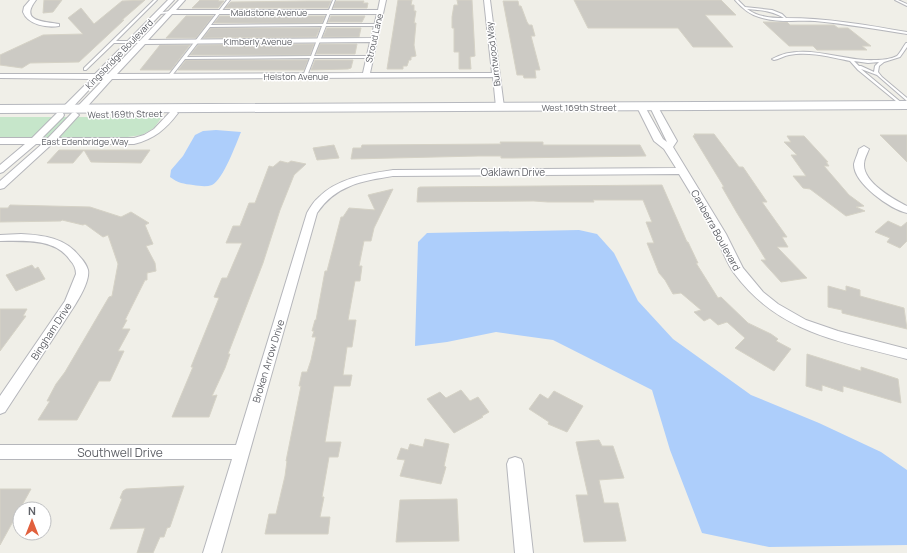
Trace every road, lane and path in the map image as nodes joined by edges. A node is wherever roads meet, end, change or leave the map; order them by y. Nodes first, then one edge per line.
1 (33, 0) edge
2 (156, 0) edge
3 (171, 0) edge
4 (182, 0) edge
5 (229, 0) edge
6 (334, 0) edge
7 (383, 0) edge
8 (486, 0) edge
9 (736, 0) edge
10 (896, 0) edge
11 (907, 5) edge
12 (744, 8) junction
13 (170, 12) junction
14 (219, 12) junction
15 (330, 12) junction
16 (380, 12) junction
17 (159, 13) junction
18 (785, 18) junction
19 (57, 25) dead end
20 (377, 25) junction
21 (209, 26) junction
22 (324, 26) junction
23 (907, 33) edge
24 (374, 40) junction
25 (197, 41) junction
26 (318, 41) junction
27 (113, 42) junction
28 (131, 42) junction
29 (143, 42) junction
30 (907, 44) edge
31 (370, 57) junction
32 (184, 58) junction
33 (312, 58) junction
34 (774, 59) dead end
35 (852, 60) junction
36 (884, 60) junction
37 (856, 65) junction
38 (85, 69) dead end
39 (496, 75) junction
40 (879, 75) junction
41 (0, 76) edge
42 (305, 76) junction
43 (366, 76) junction
44 (97, 77) junction
45 (110, 77) junction
46 (169, 77) junction
47 (905, 103) edge
48 (500, 107) junction
49 (641, 107) junction
50 (654, 107) junction
51 (0, 109) edge
52 (250, 109) junction
53 (71, 112) junction
54 (174, 113) junction
55 (0, 115) edge
56 (0, 141) edge
57 (34, 142) junction
58 (49, 142) junction
59 (668, 147) junction
60 (864, 149) dead end
61 (0, 170) edge
62 (682, 171) junction
63 (346, 184) joint
64 (0, 186) edge
65 (907, 210) edge
66 (0, 238) edge
67 (907, 354) edge
68 (0, 408) edge
69 (0, 452) edge
70 (241, 452) junction
71 (515, 464) dead end
72 (212, 553) edge
73 (524, 553) edge

1 - 19 street
2 - 27 lane
3 - 17 street, Kingsbridge Boulevard
4 - 13 street, Kingsbridge Boulevard
5 - 14 lane
6 - 15 lane
7 - 16 street, Stroud Lane
8 - 39 street, Burntwood Way
9 - 12 lane
10 - 11 lane
12 - 18 lane
12 - 18 lane
13 - 14 street, Maidstone Avenue
13 - 17 lane, Maidstone Avenue
13 - 29 street, Kingsbridge Boulevard
14 - 15 street, Maidstone Avenue
14 - 21 lane
15 - 16 street, Maidstone Avenue
15 - 22 lane
16 - 20 street, Stroud Lane
17 - 28 street, Kingsbridge Boulevard
18 - 23 lane
20 - 22 lane
20 - 24 street, Stroud Lane
21 - 22 lane
21 - 25 lane
22 - 26 lane
24 - 26 street, Kimberly Avenue
24 - 31 street, Stroud Lane
25 - 26 street, Kimberly Avenue
25 - 29 street, Kimberly Avenue
25 - 32 lane
26 - 33 lane
27 - 28 lane
27 - 38 lane
28 - 29 lane
28 - 44 street, Kingsbridge Boulevard
29 - 45 street, Kingsbridge Boulevard
30 - 36 lane
31 - 33 lane
31 - 43 street, Stroud Lane
32 - 33 lane
32 - 46 lane
33 - 42 lane
34 - 35 lane
35 - 36 lane
35 - 37 lane
36 - 40 lane
37 - 40 lane
37 - 47 lane
39 - 43 street, Helston Avenue
39 - 48 street, Burntwood Way
40 - 47 lane
41 - 44 street, Helston Avenue
42 - 43 street, Helston Avenue
42 - 46 street, Helston Avenue
44 - 45 street, Helston Avenue
44 - 53 street, Kingsbridge Boulevard
45 - 46 street, Helston Avenue
45 - 53 street, Kingsbridge Boulevard
47 - 50 street, West 169th Street
48 - 49 street, West 169th Street
48 - 52 street, West 169th Street
49 - 50 street, West 169th Street
49 - 59 street, Canberra Boulevard
50 - 59 street, Canberra Boulevard
51 - 53 street, West 169th Street
52 - 53 street, West 169th Street
52 - 54 street, West 169th Street
53 - 54 street, West 169th Street
53 - 55 street, West 169th Street
53 - 57 street, Kingsbridge Boulevard
53 - 58 street, Kingsbridge Boulevard
54 - 58 street, East Edenbridge Way
56 - 57 street, East Edenbridge Way
57 - 58 street, East Edenbridge Way
57 - 61 street, Kingsbridge Boulevard
58 - 64 street, Kingsbridge Boulevard
59 - 62 street, Canberra Boulevard
60 - 65 street
62 - 63 street, Oaklawn Drive
62 - 67 street, Canberra Boulevard
63 - 70 street, Broken Arrow Drive
66 - 68 street, Bingham Drive
69 - 70 street, Southwell Drive
70 - 72 street, Broken Arrow Drive
71 - 73 street

